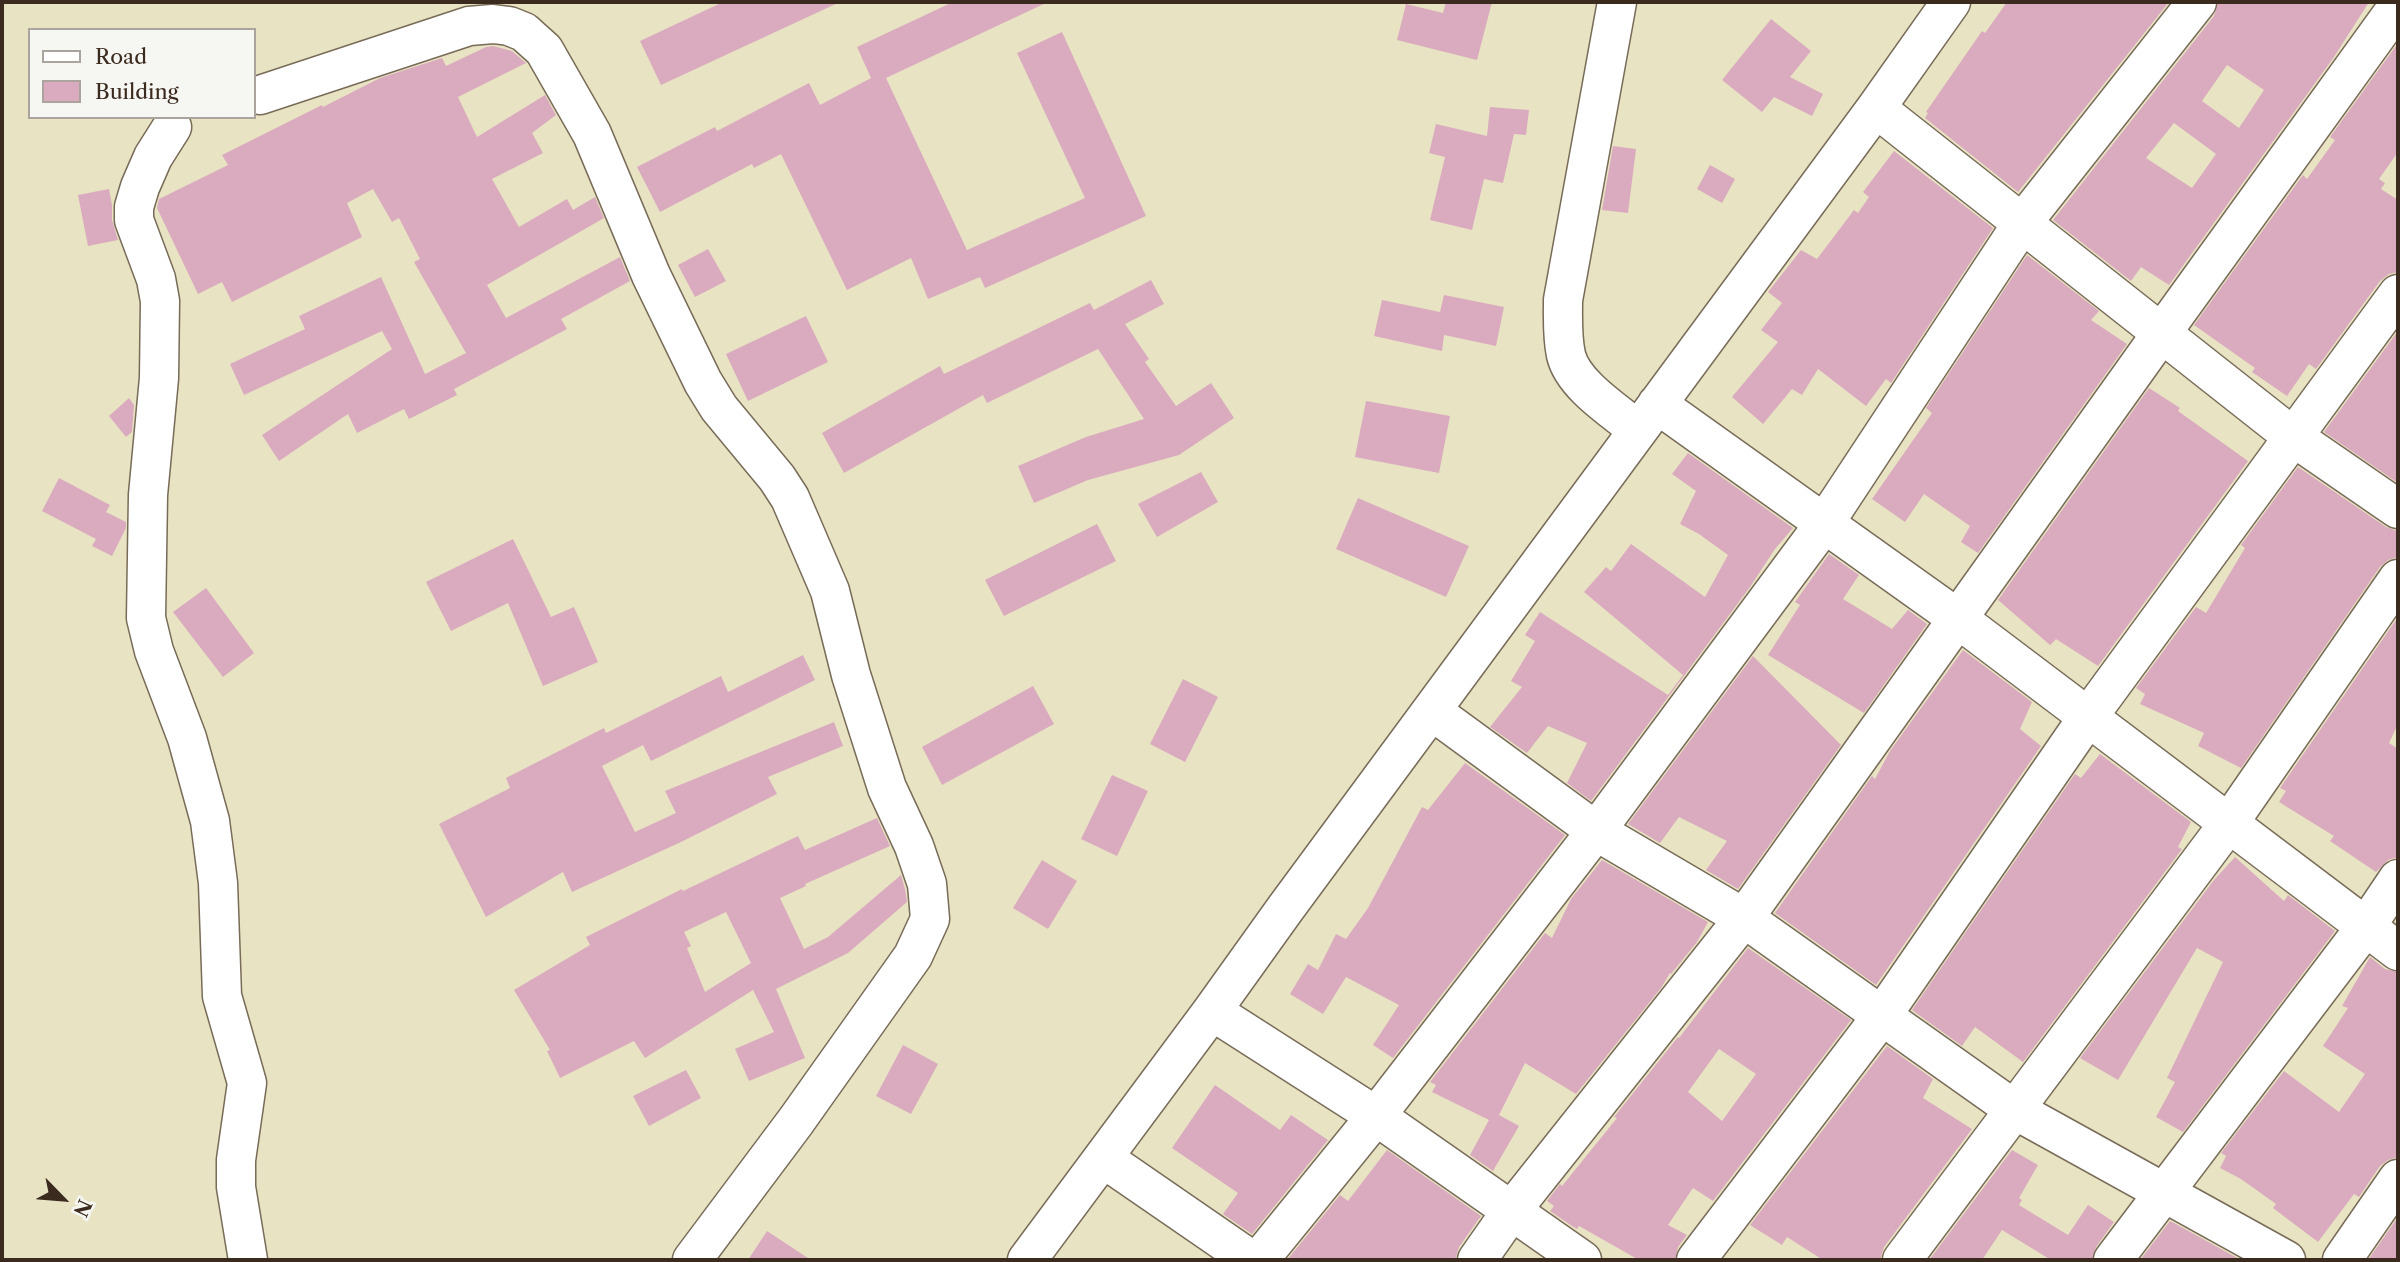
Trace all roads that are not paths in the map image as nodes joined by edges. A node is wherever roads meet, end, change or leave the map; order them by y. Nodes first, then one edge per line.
1 (1617, 2) edge
2 (1951, 2) edge
3 (2197, 2) edge
4 (2398, 6) edge
5 (260, 95) dead end
6 (1876, 108) junction
7 (172, 127) dead end
8 (2023, 222) junction
9 (2398, 294) edge
10 (2161, 334) junction
11 (1648, 417) junction
12 (2292, 436) junction
13 (2398, 509) edge
14 (1824, 524) junction
15 (2398, 579) edge
16 (1957, 618) junction
17 (1432, 711) junction
18 (2088, 717) junction
19 (2229, 823) junction
20 (1596, 831) junction
21 (2398, 879) edge
22 (1744, 918) junction
23 (2367, 925) junction
24 (2398, 951) edge
25 (1212, 1011) junction
26 (1881, 1017) junction
27 (2015, 1110) junction
28 (1377, 1116) junction
29 (1103, 1158) junction
30 (2398, 1180) edge
31 (2163, 1193) junction
32 (1512, 1210) junction
33 (248, 1260) edge
34 (692, 1260) edge
35 (1027, 1260) edge
36 (1251, 1260) edge
37 (1259, 1260) edge
38 (1477, 1260) edge
39 (1582, 1260) edge
40 (1696, 1260) edge
41 (1902, 1260) edge
42 (2113, 1260) edge
43 (2286, 1260) edge
44 (2342, 1260) edge

1 - 11 street
2 - 6 street
3 - 8 street
4 - 10 street
5 - 34 street
6 - 8 street
6 - 11 street
7 - 33 street
8 - 10 street
8 - 14 street
9 - 12 street
10 - 12 street
10 - 16 street
11 - 14 street
11 - 17 street
12 - 13 street
12 - 18 street
14 - 16 street
14 - 20 street
15 - 19 street
16 - 18 street
16 - 22 street
17 - 20 street
17 - 25 street
18 - 19 street
18 - 26 street
19 - 23 street
19 - 27 street
20 - 22 street
20 - 28 street
21 - 23 street
22 - 26 street
22 - 32 street
23 - 24 street
23 - 31 street
25 - 28 street
25 - 29 street
26 - 27 street
26 - 40 street
27 - 31 street
27 - 41 street
28 - 32 street
28 - 37 street
29 - 35 street
29 - 36 street
30 - 44 street
31 - 42 street
31 - 43 street
32 - 38 street
32 - 39 street

